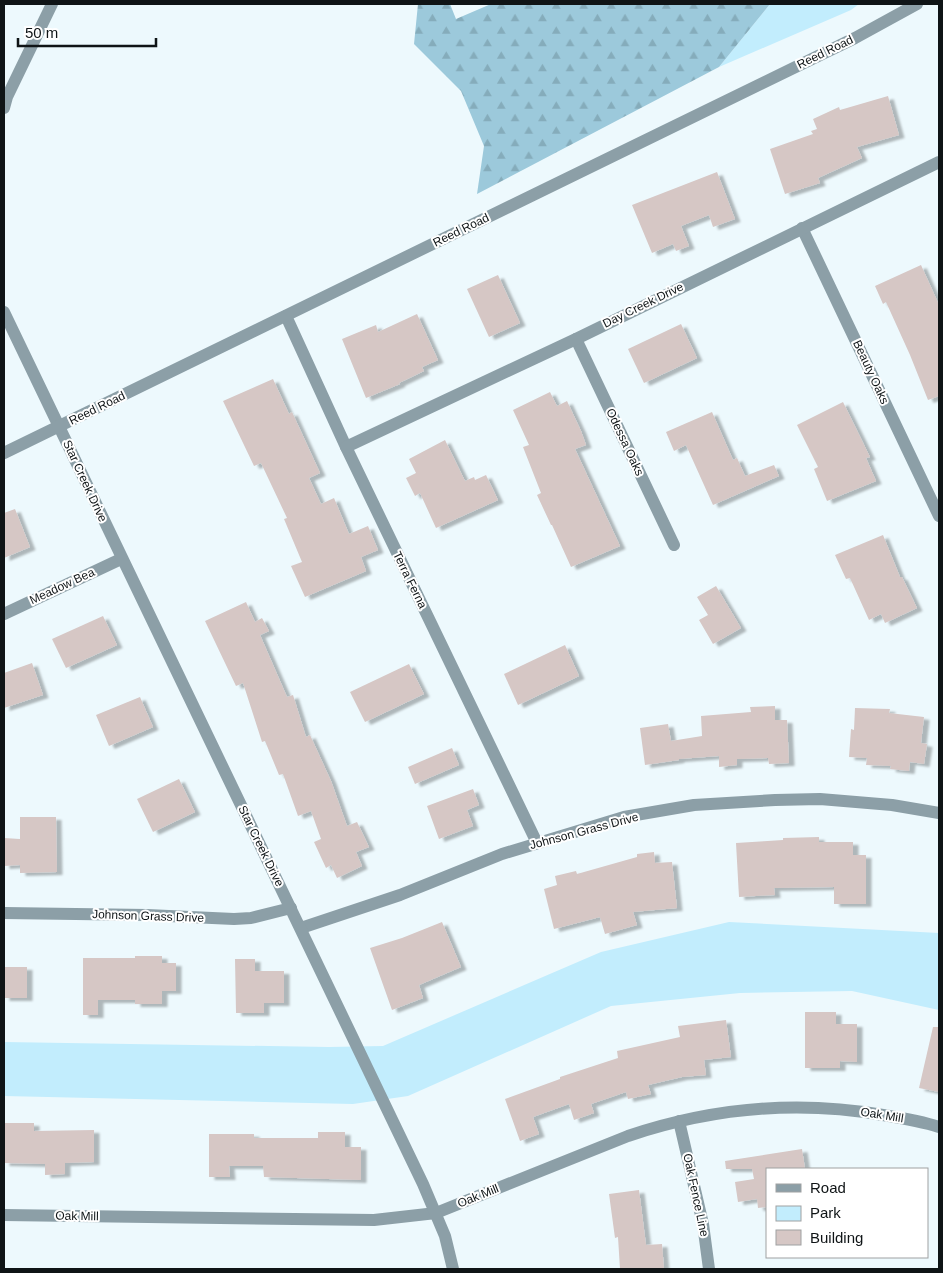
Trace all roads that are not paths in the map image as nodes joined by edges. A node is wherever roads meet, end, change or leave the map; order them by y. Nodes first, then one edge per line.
1 (52, 4) edge
2 (917, 4) edge
3 (5, 100) edge
4 (939, 162) edge
5 (802, 228) junction
6 (4, 312) edge
7 (286, 316) junction
8 (576, 338) junction
9 (60, 427) junction
10 (346, 446) junction
11 (4, 453) edge
12 (939, 516) edge
13 (674, 544) dead end
14 (121, 559) junction
15 (4, 614) edge
16 (939, 813) edge
17 (537, 843) junction
18 (291, 908) junction
19 (4, 913) edge
20 (301, 928) junction
21 (679, 1121) junction
22 (939, 1127) edge
23 (436, 1214) junction
24 (4, 1215) edge
25 (453, 1269) edge
26 (709, 1269) edge

1 - 3 street
2 - 7 street, Reed Road
4 - 5 street, Day Creek Drive
5 - 8 street, Day Creek Drive
5 - 12 street, Beauty Oaks
6 - 9 street, Star Creek Drive
7 - 9 street, Reed Road
7 - 10 street, Terra Ferna
8 - 10 street, Day Creek Drive
8 - 13 street, Odessa Oaks
9 - 11 street, Reed Road
9 - 14 street, Star Creek Drive
10 - 17 street, Terra Ferna
14 - 15 street, Meadow Bea
14 - 18 street, Star Creek Drive
16 - 17 street, Johnson Grass Drive
17 - 20 street, Johnson Grass Drive
18 - 19 street, Johnson Grass Drive
18 - 20 street, Star Creek Drive
20 - 23 street, Star Creek Drive
21 - 22 street, Oak Mill
21 - 23 street, Oak Mill
21 - 26 street, Oak Fence Line
23 - 24 street, Oak Mill
23 - 25 street, Star Creek Drive

